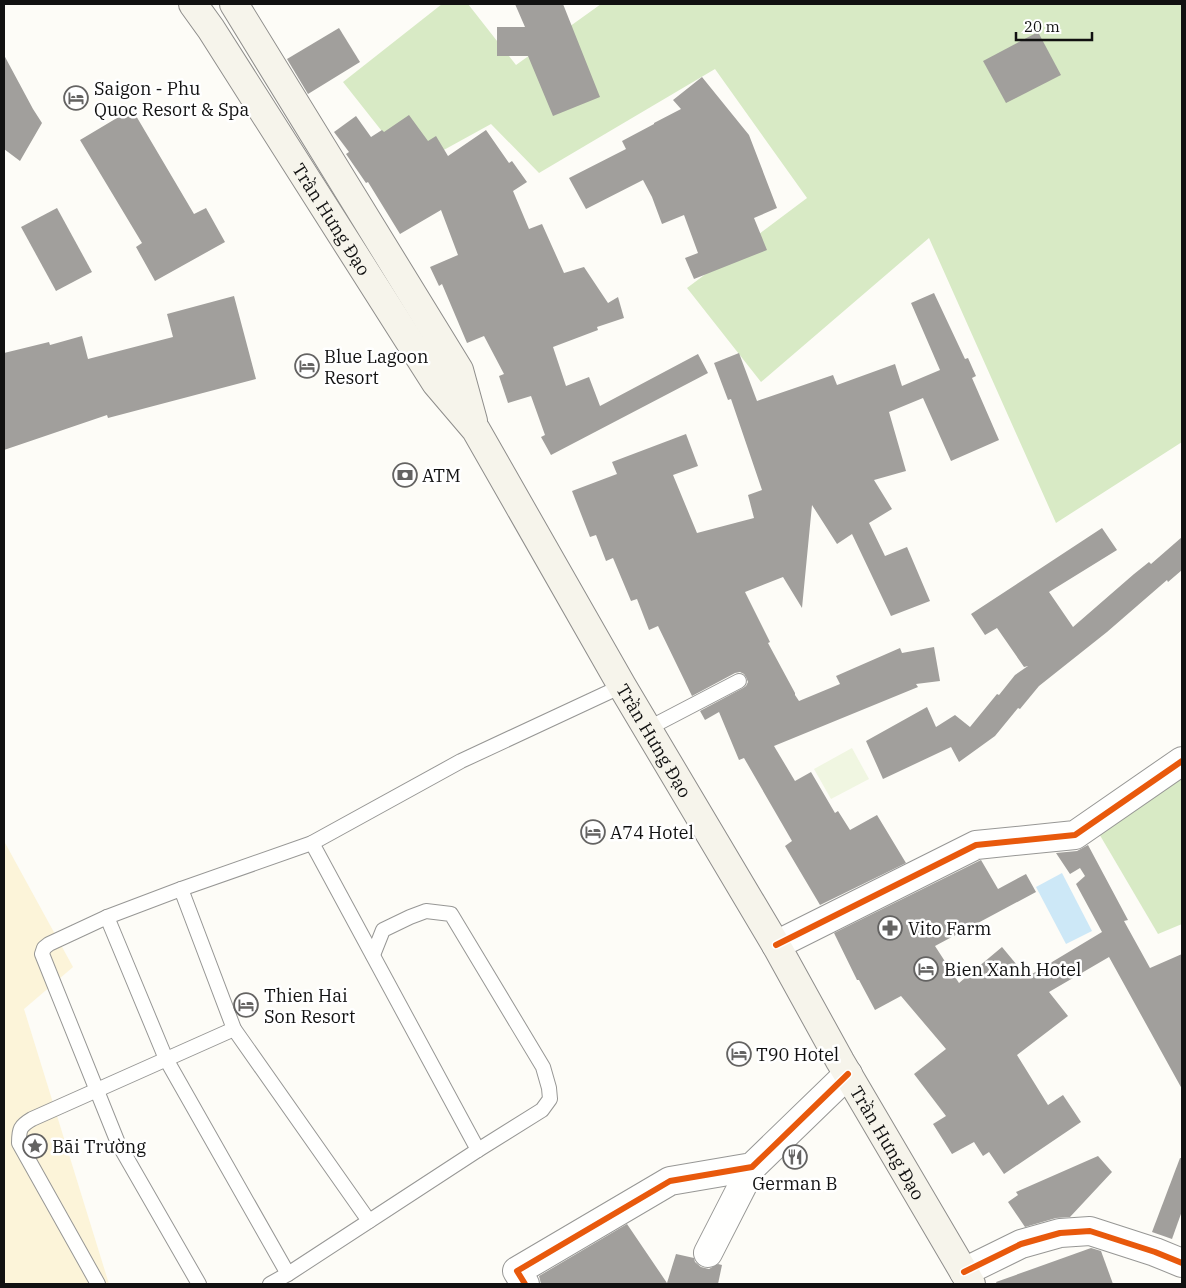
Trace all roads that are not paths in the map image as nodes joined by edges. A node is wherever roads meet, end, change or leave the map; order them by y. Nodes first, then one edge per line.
1 (194, 4) edge
2 (237, 8) edge
3 (211, 29) junction
4 (476, 430) junction
5 (739, 680) dead end
6 (622, 686) junction
7 (647, 729) junction
8 (1182, 761) edge
9 (312, 843) junction
10 (181, 889) junction
11 (107, 917) junction
12 (776, 945) junction
13 (373, 955) junction
14 (234, 1029) junction
15 (166, 1059) junction
16 (848, 1074) junction
17 (97, 1090) junction
18 (478, 1150) junction
19 (752, 1167) junction
20 (369, 1221) junction
21 (708, 1253) dead end
22 (1182, 1263) edge
23 (288, 1274) junction
24 (968, 1278) edge
25 (98, 1284) edge
26 (200, 1284) edge
27 (270, 1284) edge
28 (525, 1284) edge

1 - 3 main road, Trần Hưng Đạo
2 - 3 main road
2 - 4 main road, Trần Hưng Đạo
3 - 4 main road, Trần Hưng Đạo
4 - 6 main road, Trần Hưng Đạo
5 - 7 lane
6 - 7 main road, Trần Hưng Đạo
6 - 9 lane
7 - 12 main road, Trần Hưng Đạo
8 - 12 street
9 - 10 lane
9 - 13 lane
10 - 11 lane
10 - 14 lane
11 - 15 lane
11 - 17 lane
12 - 16 main road, Trần Hưng Đạo
13 - 18 lane
13 - 18 lane
14 - 15 lane
14 - 20 lane
15 - 17 lane
15 - 23 lane
16 - 19 street
16 - 24 main road, Trần Hưng Đạo
17 - 25 lane
17 - 26 lane
18 - 20 lane
19 - 21 street
19 - 28 street
20 - 23 lane
22 - 24 street
23 - 27 lane

